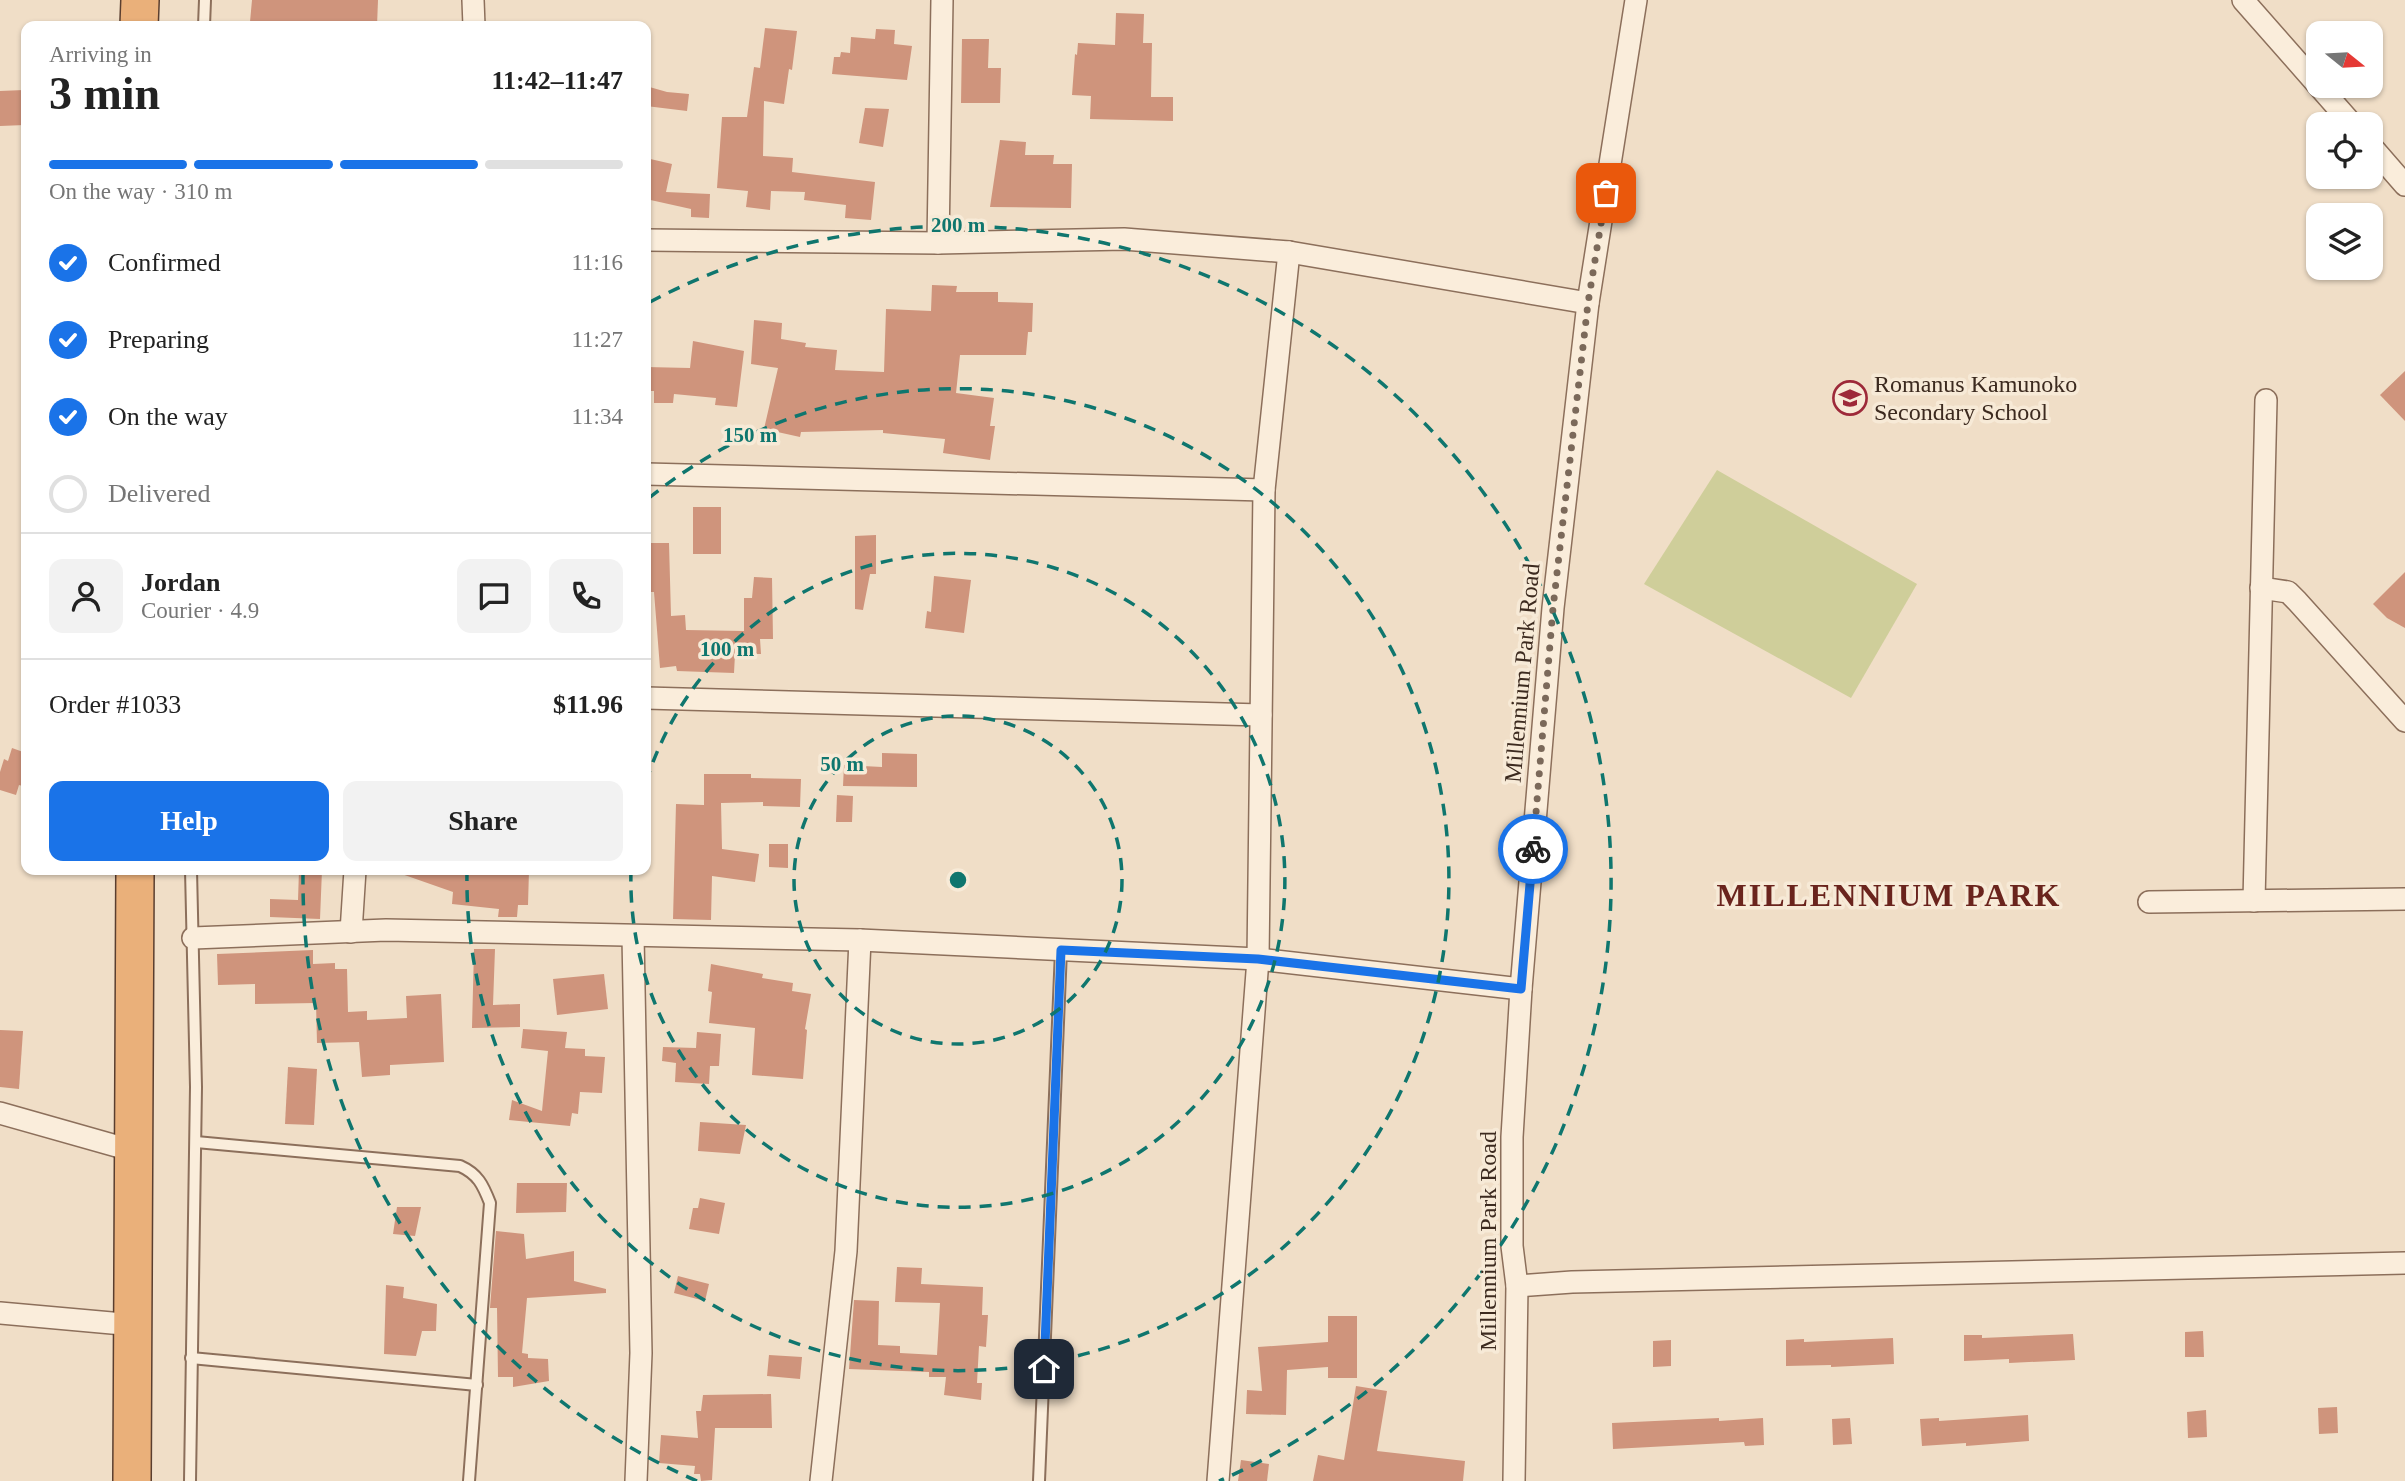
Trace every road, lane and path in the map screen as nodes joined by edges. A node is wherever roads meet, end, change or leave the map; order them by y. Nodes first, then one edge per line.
1 (140, 0) edge
2 (205, 0) edge
3 (473, 0) edge
4 (942, 0) edge
5 (1636, 0) edge
6 (2243, 0) edge
7 (139, 21) edge
8 (204, 21) edge
9 (474, 21) edge
10 (2341, 112) edge
11 (2383, 160) edge
12 (2405, 185) edge
13 (651, 240) edge
14 (938, 243) junction
15 (1289, 251) junction
16 (1588, 303) junction
17 (2266, 400) dead end
18 (651, 474) edge
19 (1264, 490) junction
20 (2261, 588) junction
21 (651, 698) edge
22 (1261, 715) junction
23 (2405, 721) edge
24 (135, 875) edge
25 (191, 875) edge
26 (355, 875) edge
27 (2405, 899) edge
28 (2255, 901) junction
29 (2149, 902) dead end
30 (351, 932) junction
31 (633, 936) junction
32 (193, 938) junction
33 (859, 940) junction
34 (1061, 950) junction
35 (1258, 959) junction
36 (1521, 989) junction
37 (0, 1113) edge
38 (196, 1142) junction
39 (134, 1151) junction
40 (2405, 1263) edge
41 (1517, 1286) junction
42 (0, 1313) edge
43 (134, 1325) junction
44 (191, 1358) junction
45 (477, 1385) junction
46 (132, 1481) edge
47 (190, 1481) edge
48 (470, 1481) edge
49 (636, 1481) edge
50 (821, 1481) edge
51 (1039, 1481) edge
52 (1219, 1481) edge
53 (1514, 1481) edge

1 - 7 highway
2 - 8 lane
3 - 9 street
4 - 14 street
5 - 16 street, Millennium Park Road
6 - 10 street
11 - 12 street
13 - 14 street
14 - 15 street
15 - 16 street
15 - 19 street
16 - 36 street, Millennium Park Road
17 - 20 street
18 - 19 street
19 - 22 street
20 - 23 street
20 - 28 street
21 - 22 street
22 - 35 street
24 - 39 highway
25 - 32 lane
26 - 30 street
27 - 28 street
28 - 29 street
30 - 31 street
30 - 32 street
31 - 33 street
31 - 49 street
32 - 38 lane
33 - 34 street
33 - 50 street
34 - 35 street
34 - 51 lane
35 - 36 street
35 - 52 street
36 - 41 street, Millennium Park Road
37 - 39 street
38 - 44 lane
38 - 45 lane
39 - 43 highway
40 - 41 street
41 - 53 street, Millennium Park Road
42 - 43 street
43 - 46 highway
44 - 45 lane
44 - 47 lane
45 - 48 lane

